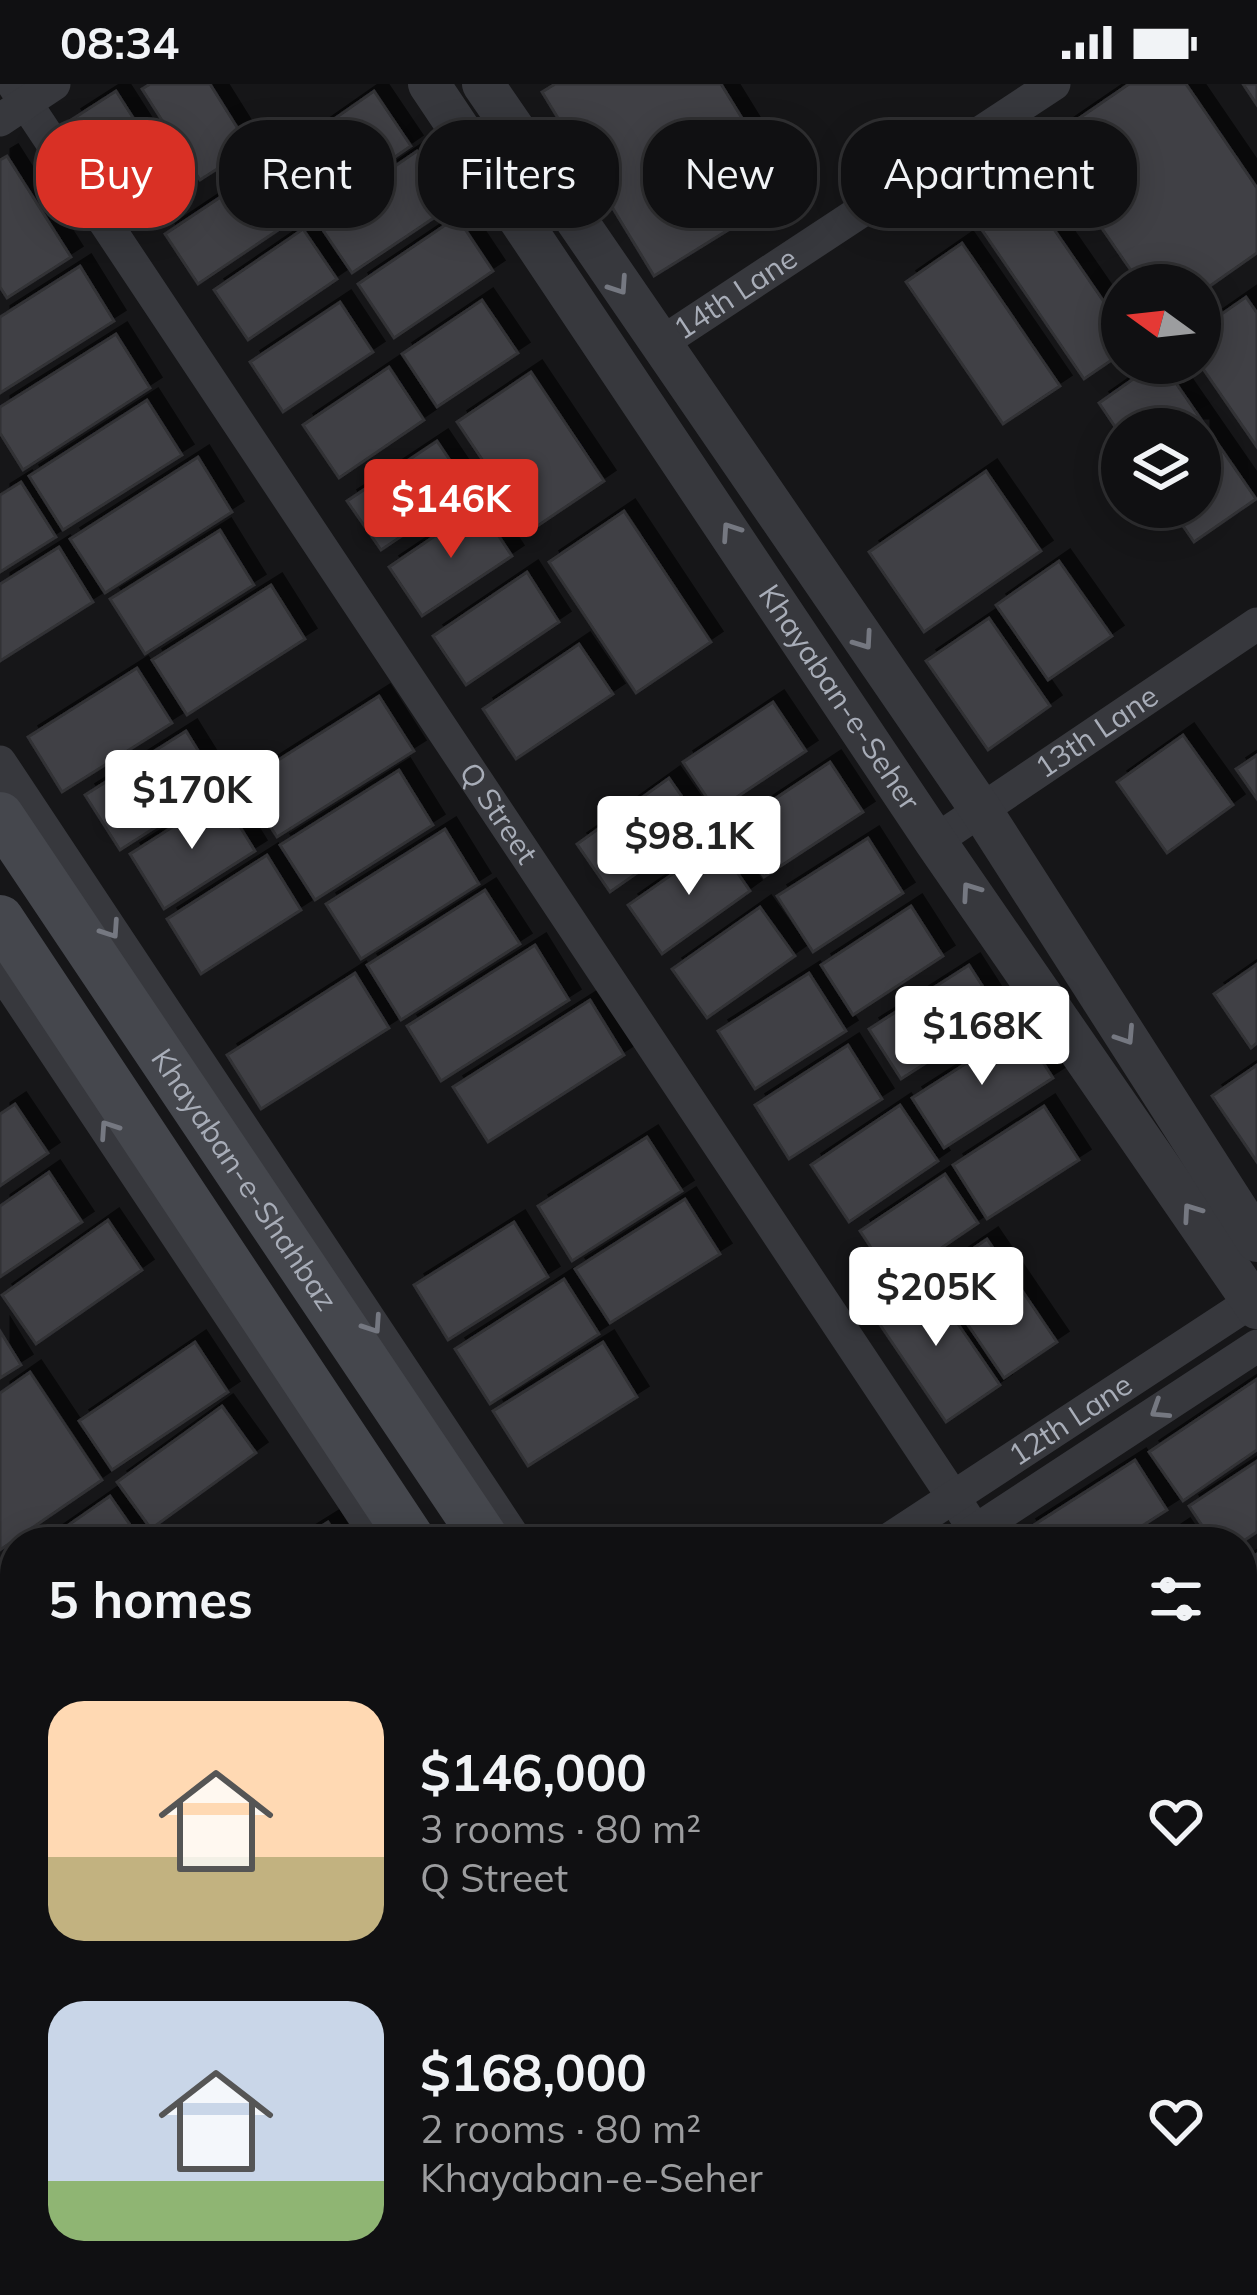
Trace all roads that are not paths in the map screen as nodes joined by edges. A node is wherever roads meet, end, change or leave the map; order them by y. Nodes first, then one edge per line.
1 (54, 84) edge
2 (429, 84) edge
3 (483, 84) edge
4 (1054, 84) edge
5 (13, 102) edge
6 (658, 345) junction
7 (1257, 624) edge
8 (0, 762) edge
9 (981, 810) junction
10 (0, 816) edge
11 (935, 841) junction
12 (0, 920) edge
13 (0, 970) edge
14 (1257, 1241) edge
15 (1256, 1302) edge
16 (1257, 1346) edge
17 (953, 1497) junction
18 (370, 1527) edge
19 (403, 1527) edge
20 (477, 1527) edge
21 (508, 1527) edge
22 (908, 1527) edge
23 (967, 1527) edge
24 (988, 1527) edge

1 - 5 street
11 -> 2 street, Khayaban-e-Seher
3 -> 6 street, Khayaban-e-Seher
4 - 6 street, 14th Lane
5 - 17 street, Q Street
6 -> 9 street, Khayaban-e-Seher
7 - 9 street, 13th Lane
8 -> 21 street
9 - 11 street, 13th Lane
9 -> 14 street, Khayaban-e-Seher
10 - 20 main road, Khayaban-e-Shahbaz
15 -> 11 street, Khayaban-e-Seher
12 - 19 main road, Khayaban-e-Shahbaz
18 -> 13 street
15 - 17 street, 12th Lane
16 -> 24 street, 12th Lane
17 - 22 street, 12th Lane
17 - 23 street, Q Street

